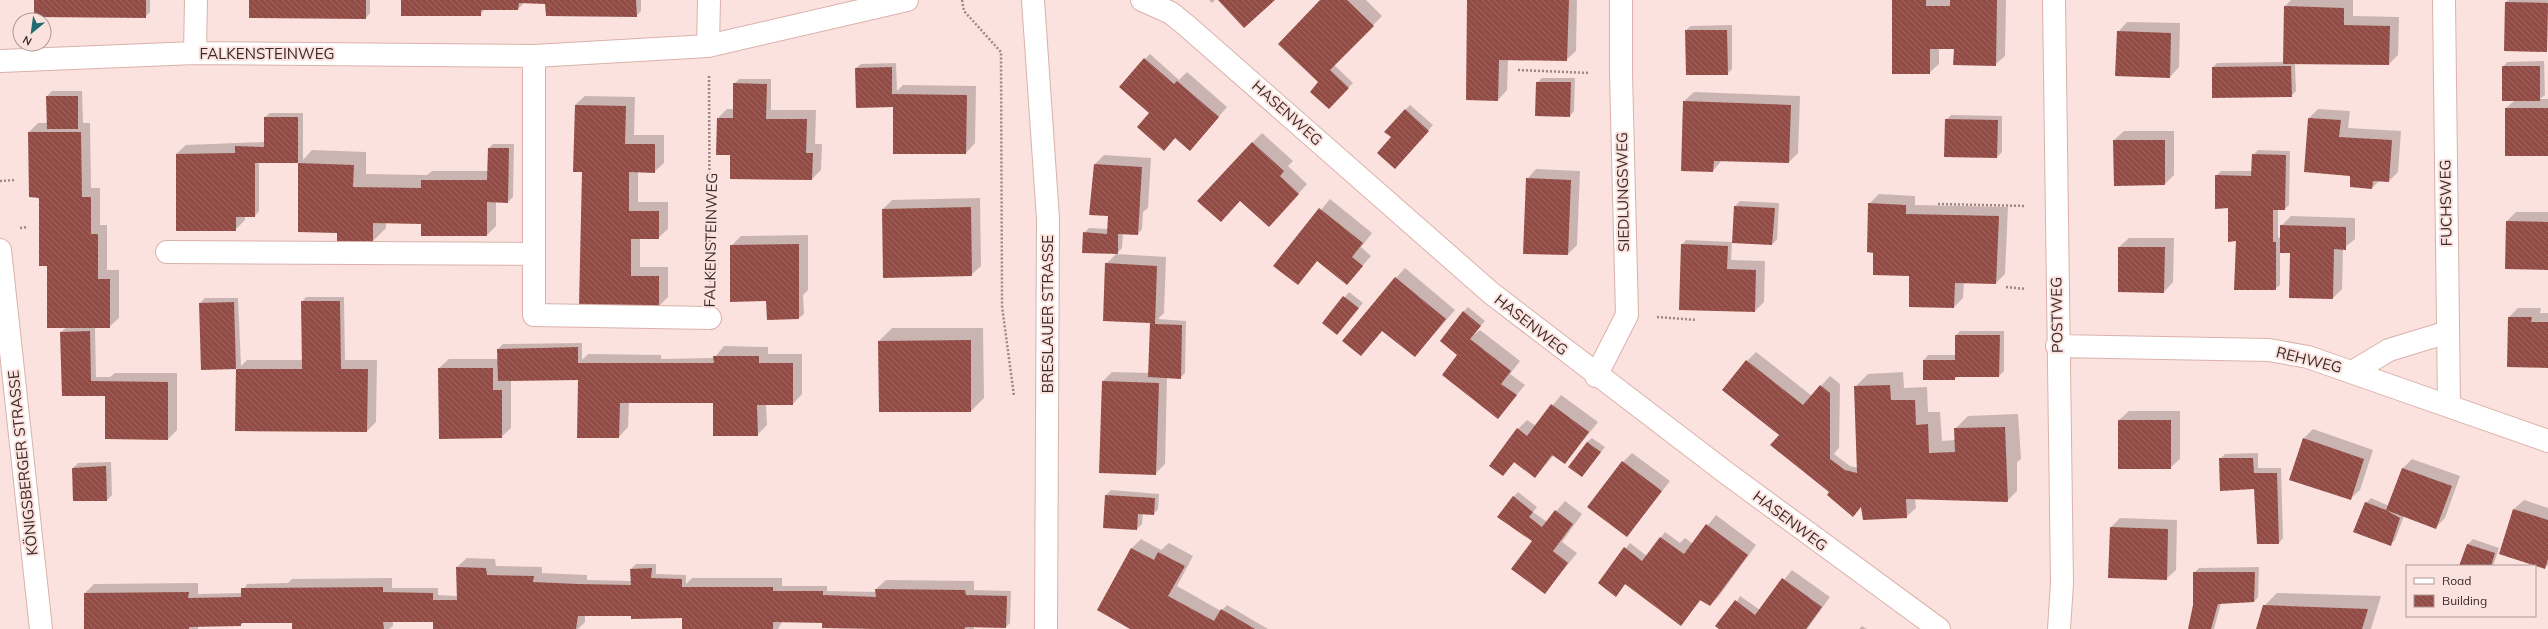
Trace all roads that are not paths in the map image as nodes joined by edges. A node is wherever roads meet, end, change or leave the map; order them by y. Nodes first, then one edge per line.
1 (196, 0) edge
2 (709, 0) edge
3 (907, 0) edge
4 (1033, 0) edge
5 (1142, 0) edge
6 (1621, 0) edge
7 (2054, 0) edge
8 (2444, 0) edge
9 (708, 46) junction
10 (195, 54) junction
11 (534, 56) junction
12 (0, 61) edge
13 (0, 250) edge
14 (167, 252) dead end
15 (534, 254) junction
16 (710, 318) road end
17 (2448, 332) junction
18 (2057, 346) junction
19 (2354, 372) junction
20 (1596, 376) junction
21 (2449, 406) junction
22 (2548, 441) edge
23 (41, 629) edge
24 (1046, 629) edge
25 (1939, 629) edge
26 (2059, 629) edge

1 - 10 street
2 - 9 street
3 - 9 street, FALKENSTEINWEG
4 - 24 street, BRESLAUER STRASSE
5 - 20 street, HASENWEG
6 - 20 street, SIEDLUNGSWEG
7 - 18 street, POSTWEG
8 - 17 street, FUCHSWEG
9 - 11 street, FALKENSTEINWEG
10 - 11 street, FALKENSTEINWEG
10 - 12 street, FALKENSTEINWEG
11 - 15 street, FALKENSTEINWEG
13 - 23 street, KÖNIGSBERGER STRASSE
14 - 15 street
15 - 16 street, FALKENSTEINWEG
17 - 19 street
17 - 21 street, FUCHSWEG
18 - 19 street, REHWEG
18 - 26 street, POSTWEG
19 - 21 street, REHWEG
20 - 25 street, HASENWEG
21 - 22 street, REHWEG

